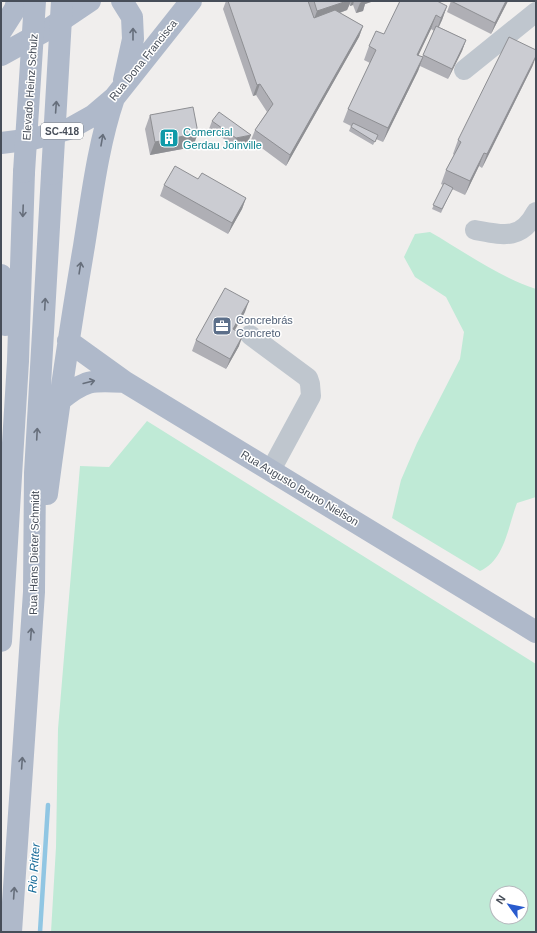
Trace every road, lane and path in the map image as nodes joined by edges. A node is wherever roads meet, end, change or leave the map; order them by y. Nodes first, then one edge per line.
1 (17, 1) edge
2 (35, 1) edge
3 (62, 1) edge
4 (90, 1) edge
5 (122, 1) edge
6 (191, 1) edge
7 (536, 12) edge
8 (1, 31) edge
9 (1, 56) edge
10 (464, 70) dead end
11 (118, 92) junction
12 (1, 143) edge
13 (536, 212) edge
14 (476, 230) dead end
15 (1, 275) edge
16 (250, 335) dead end
17 (68, 340) junction
18 (125, 382) junction
19 (59, 401) junction
20 (271, 470) junction
21 (5, 588) junction
22 (34, 592) junction
23 (536, 632) edge
24 (1, 641) edge
25 (11, 932) edge

1 - 8 main road
2 -> 21 main road, Elevado Heinz Schulz, bridge
22 -> 3 main road, Rua Hans Dieter Schmidt, bridge
4 - 9 main road
11 -> 5 main road
6 - 11 main road, Rua Dona Francisca
7 - 10 lane
11 - 12 main road, Rua Dona Francisca / SC-418
17 -> 11 main road
13 - 14 lane
15 - 21 main road
16 - 20 lane
17 - 18 main road
17 - 19 main road
19 -> 18 main road, Rua Augusto Bruno Nielson
18 - 20 main road, Rua Augusto Bruno Nielson
19 - 22 main road
20 - 23 main road, Rua Augusto Bruno Nielson
21 - 24 main road
25 -> 22 main road, Rua Hans Dieter Schmidt

